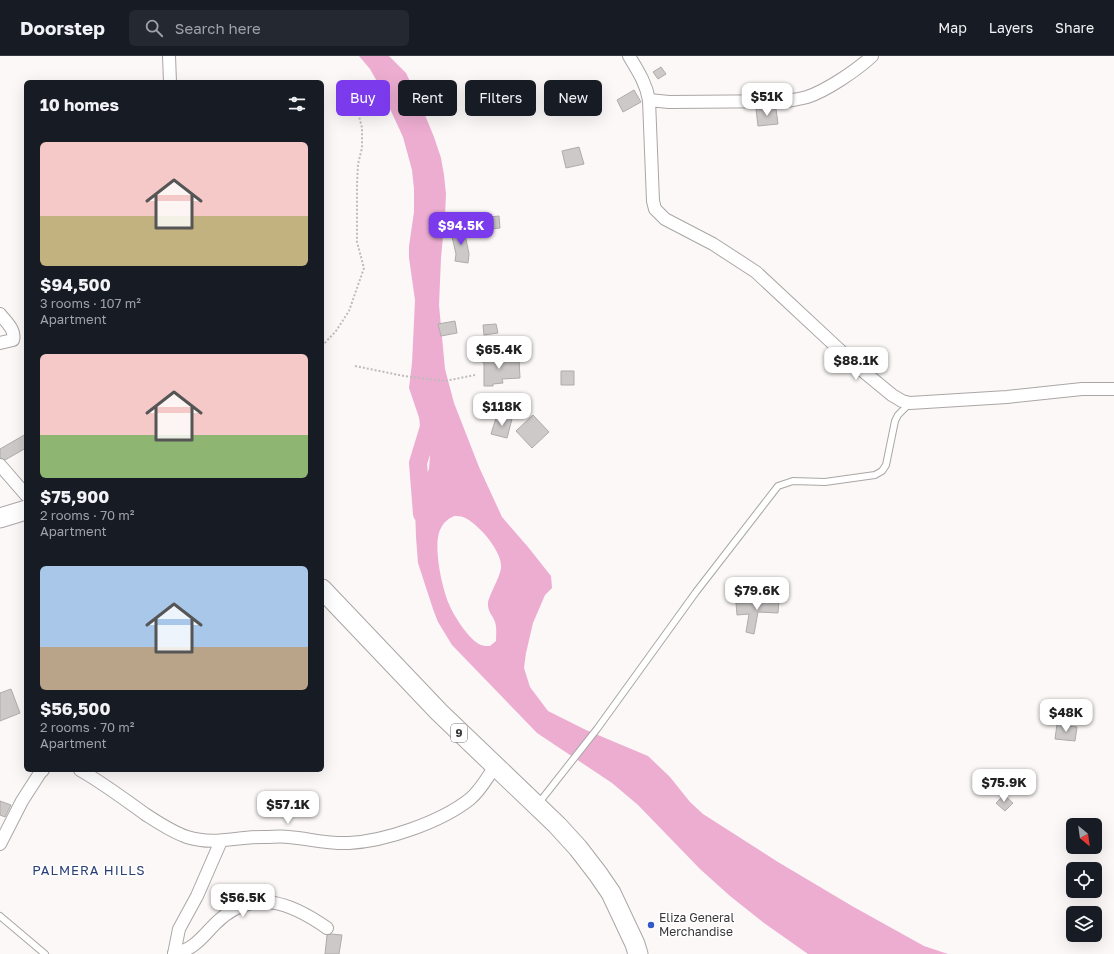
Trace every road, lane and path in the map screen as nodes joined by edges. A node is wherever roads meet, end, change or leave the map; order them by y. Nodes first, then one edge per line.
1 (169, 56) edge
2 (629, 56) edge
3 (872, 56) edge
4 (170, 80) edge
5 (649, 100) junction
6 (359, 116) edge
7 (0, 314) edge
8 (0, 343) edge
9 (324, 344) edge
10 (355, 366) dead end
11 (474, 375) dead end
12 (1114, 389) edge
13 (910, 403) junction
14 (0, 465) edge
15 (24, 493) edge
16 (24, 511) edge
17 (0, 518) edge
18 (324, 591) edge
19 (496, 765) junction
20 (39, 772) edge
21 (83, 772) edge
22 (537, 806) junction
23 (221, 842) junction
24 (0, 844) edge
25 (0, 916) edge
26 (328, 928) dead end
27 (174, 953) edge
28 (45, 954) edge
29 (638, 954) edge

1 - 4 street
2 - 5 street
3 - 5 street
5 - 13 street
6 - 9 path
7 - 8 street
10 - 11 path
12 - 13 street
13 - 22 lane
14 - 15 street
16 - 17 highway
18 - 19 highway, 9
19 - 22 highway, 9
19 - 23 street
20 - 24 street
21 - 23 street
22 - 29 highway, 9
23 - 27 street
25 - 28 lane
26 - 27 street

